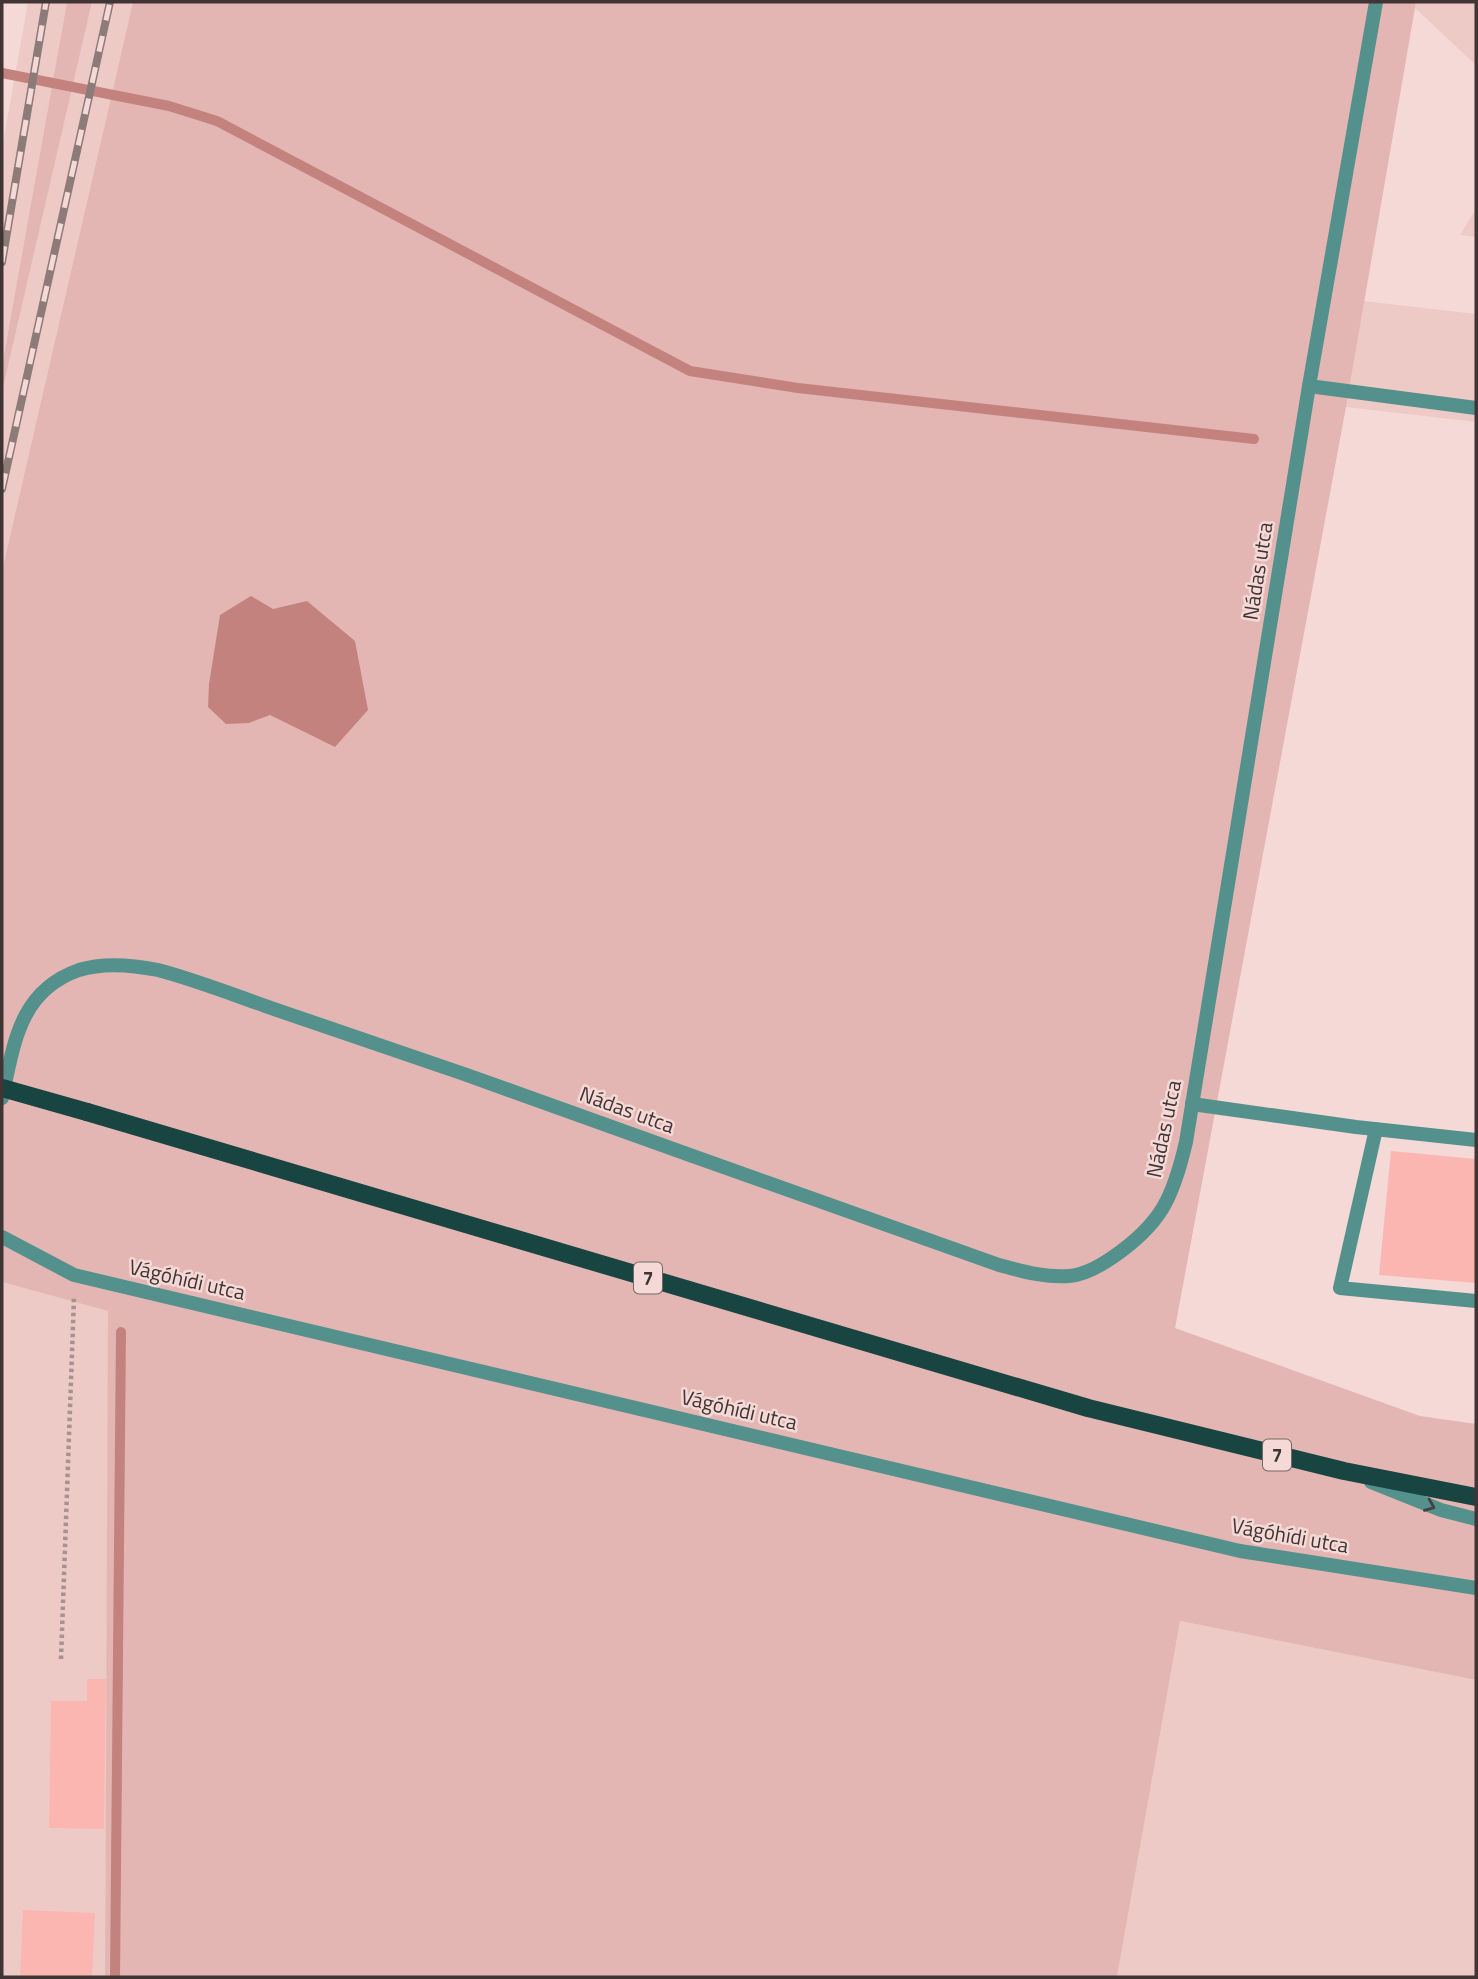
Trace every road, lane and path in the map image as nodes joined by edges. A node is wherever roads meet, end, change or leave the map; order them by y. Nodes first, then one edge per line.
1 (1376, 2) edge
2 (1309, 386) junction
3 (1476, 408) edge
4 (2, 1088) edge
5 (2, 1098) edge
6 (1192, 1104) junction
7 (1376, 1129) junction
8 (1476, 1140) edge
9 (2, 1237) edge
10 (74, 1275) junction
11 (1476, 1301) edge
12 (1344, 1471) junction
13 (1476, 1497) edge
14 (1476, 1519) edge
15 (1476, 1588) edge
16 (61, 1659) dead end

1 - 2 street, Nádas utca
2 - 3 street
2 - 6 street, Nádas utca
4 - 12 main road, 7, bridge
5 - 6 street, Nádas utca
6 - 7 street
7 - 8 street
7 - 11 street
9 - 10 street, Vágóhídi utca
10 - 15 street, Vágóhídi utca
10 - 16 path
12 - 13 main road, 7
12 -> 14 street

